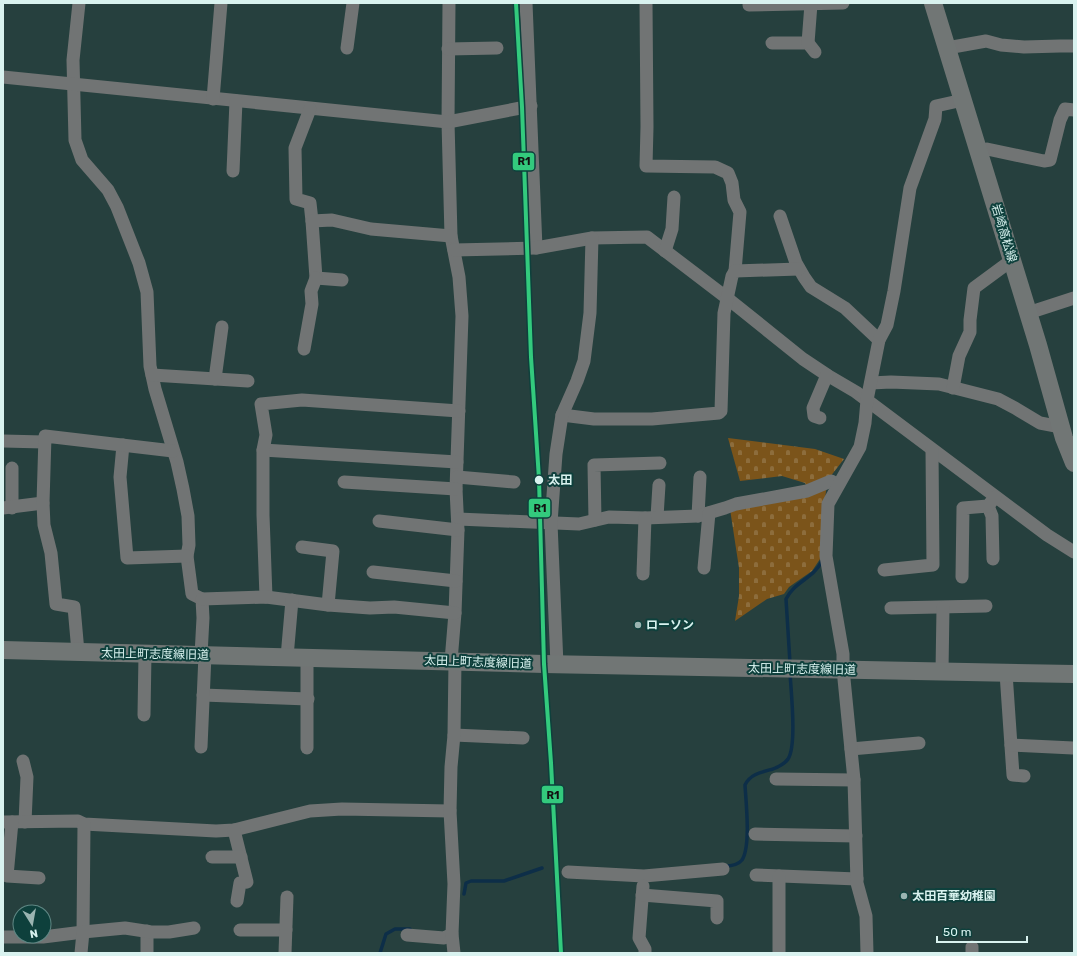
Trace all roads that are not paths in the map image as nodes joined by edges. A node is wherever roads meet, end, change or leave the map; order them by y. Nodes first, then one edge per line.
1 (79, 3) edge
2 (221, 3) edge
3 (353, 3) edge
4 (449, 3) edge
5 (526, 3) edge
6 (646, 3) edge
7 (843, 3) edge
8 (933, 3) edge
9 (811, 4) junction
10 (749, 5) dead end
11 (772, 42) dead end
12 (1074, 46) edge
13 (346, 48) dead end
14 (497, 48) dead end
15 (947, 48) junction
16 (448, 49) junction
17 (3, 77) edge
18 (73, 84) junction
19 (213, 99) junction
20 (963, 100) junction
21 (236, 101) junction
22 (531, 106) junction
23 (310, 109) junction
24 (1074, 110) edge
25 (448, 122) junction
26 (979, 151) junction
27 (233, 171) dead end
28 (674, 197) dead end
29 (780, 216) dead end
30 (312, 221) junction
31 (451, 236) junction
32 (592, 238) junction
33 (536, 248) junction
34 (454, 250) junction
35 (665, 251) junction
36 (1012, 260) junction
37 (799, 269) junction
38 (735, 271) junction
39 (316, 278) junction
40 (342, 280) dead end
41 (727, 298) junction
42 (1074, 298) edge
43 (1028, 313) junction
44 (222, 327) dead end
45 (879, 340) junction
46 (304, 349) dead end
47 (152, 375) junction
48 (826, 375) junction
49 (215, 379) junction
50 (248, 381) dead end
51 (871, 383) junction
52 (953, 388) junction
53 (867, 400) junction
54 (459, 411) junction
55 (562, 415) junction
56 (820, 418) dead end
57 (1066, 435) edge
58 (3, 441) edge
59 (44, 442) junction
60 (123, 445) junction
61 (263, 450) junction
62 (932, 450) junction
63 (174, 451) junction
64 (458, 462) junction
65 (660, 463) dead end
66 (1074, 463) edge
67 (12, 468) dead end
68 (700, 477) dead end
69 (344, 482) dead end
70 (514, 482) dead end
71 (457, 483) junction
72 (835, 483) junction
73 (659, 485) dead end
74 (726, 495) dead end
75 (992, 501) junction
76 (43, 503) junction
77 (8, 508) edge
78 (725, 508) junction
79 (704, 514) junction
80 (651, 517) junction
81 (595, 520) junction
82 (379, 521) dead end
83 (551, 523) junction
84 (458, 525) junction
85 (302, 547) dead end
86 (1074, 552) edge
87 (187, 556) junction
88 (993, 559) dead end
89 (704, 568) dead end
90 (884, 570) dead end
91 (373, 572) dead end
92 (643, 574) dead end
93 (962, 577) dead end
94 (456, 581) junction
95 (266, 597) junction
96 (202, 599) junction
97 (292, 600) junction
98 (328, 605) junction
99 (986, 606) dead end
100 (891, 608) dead end
101 (943, 608) junction
102 (455, 613) junction
103 (3, 650) edge
104 (78, 652) junction
105 (145, 654) junction
106 (203, 655) junction
107 (287, 657) junction
108 (307, 658) junction
109 (453, 661) junction
110 (556, 665) junction
111 (843, 669) junction
112 (942, 671) junction
113 (1006, 673) junction
114 (1074, 674) edge
115 (203, 695) junction
116 (308, 699) junction
117 (144, 715) dead end
118 (454, 735) junction
119 (523, 738) dead end
120 (918, 743) dead end
121 (1011, 745) junction
122 (201, 747) dead end
123 (307, 748) dead end
124 (1073, 748) dead end
125 (850, 749) junction
126 (22, 761) dead end
127 (1024, 776) dead end
128 (776, 779) dead end
129 (854, 780) junction
130 (450, 811) junction
131 (13, 822) edge
132 (84, 824) junction
133 (234, 830) junction
134 (755, 834) dead end
135 (856, 836) junction
136 (212, 857) dead end
137 (241, 857) junction
138 (723, 869) dead end
139 (568, 872) dead end
140 (756, 875) dead end
141 (5, 876) edge
142 (644, 876) junction
143 (779, 876) junction
144 (39, 878) dead end
145 (857, 879) junction
146 (642, 895) junction
147 (286, 897) dead end
148 (237, 901) dead end
149 (717, 918) dead end
150 (194, 928) dead end
151 (240, 930) dead end
152 (286, 930) junction
153 (147, 931) junction
154 (83, 932) junction
155 (452, 934) junction
156 (407, 935) dead end
157 (3, 937) edge
158 (779, 952) dead end
159 (81, 953) edge
160 (147, 953) edge
161 (285, 953) edge
162 (454, 953) edge
163 (645, 953) edge
164 (866, 953) edge

1 - 18 street
2 - 19 street
3 - 13 street
4 - 16 street
5 - 22 street
6 - 38 street
7 - 9 street
8 - 15 street, 岩崎高松線
9 - 10 street
9 - 11 street
12 - 15 street
14 - 16 street
15 - 20 street, 岩崎高松線
16 - 25 street
17 - 18 street
18 - 19 street
18 - 47 street
19 - 21 street
20 - 26 street, 岩崎高松線
20 - 45 street
21 - 23 street
21 - 27 street
22 - 25 street
22 - 33 street
23 - 25 street
23 - 30 street
24 - 26 street
25 - 31 street
26 - 36 street, 岩崎高松線
28 - 35 street
29 - 37 street
30 - 31 street
30 - 39 street
31 - 34 street
32 - 33 street
32 - 35 street
32 - 55 street
33 - 34 street
34 - 54 street
35 - 41 street
36 - 43 street, 岩崎高松線
36 - 52 street
37 - 38 street
37 - 45 street
38 - 41 street
39 - 40 street
39 - 46 street
41 - 48 street
41 - 55 street
42 - 43 street
43 - 57 street, 岩崎高松線
44 - 49 street
45 - 51 street
47 - 49 street
47 - 63 street
48 - 53 street
48 - 56 street
49 - 50 street
51 - 52 street
51 - 53 street
52 - 57 street
53 - 62 street
53 - 72 street
54 - 61 street
54 - 64 street
55 - 83 street
57 - 66 street, 岩崎高松線
58 - 59 street
59 - 60 street
59 - 76 street
60 - 63 street
60 - 87 street
61 - 64 street
61 - 95 street
62 - 75 street
62 - 90 street
63 - 87 street
64 - 71 street
65 - 81 street
67 - 77 street
68 - 79 street
69 - 71 street
70 - 71 street
71 - 84 street
72 - 78 street
72 - 111 street
73 - 80 street
74 - 78 street
75 - 86 street
75 - 88 street
75 - 93 street
76 - 77 street
76 - 104 street
78 - 79 street
79 - 80 street
79 - 89 street
80 - 81 street
80 - 92 street
81 - 83 street
82 - 84 street
83 - 84 street
83 - 110 street
84 - 94 street
85 - 98 street
87 - 96 street
91 - 94 street
94 - 102 street
95 - 96 street
95 - 97 street
96 - 106 street
97 - 98 street
97 - 107 street
98 - 102 street
99 - 101 street
100 - 101 street
101 - 112 street
102 - 109 street
103 - 104 street, 太田上町志度線旧道
104 - 105 street, 太田上町志度線旧道
105 - 106 street, 太田上町志度線旧道
105 - 117 street
106 - 107 street, 太田上町志度線旧道
106 - 115 street
107 - 108 street, 太田上町志度線旧道
108 - 109 street, 太田上町志度線旧道
108 - 116 street
109 - 110 street, 太田上町志度線旧道
109 - 118 street
110 - 111 street, 太田上町志度線旧道
111 - 112 street, 太田上町志度線旧道
111 - 125 street
112 - 113 street, 太田上町志度線旧道
113 - 114 street, 太田上町志度線旧道
113 - 121 street
115 - 116 street
115 - 122 street
116 - 123 street
118 - 119 street
118 - 130 street
120 - 125 street
121 - 124 street
121 - 127 street
125 - 129 street
126 - 131 street
128 - 129 street
129 - 135 street
130 - 133 street
130 - 155 street
131 - 132 street
131 - 141 street
132 - 133 street
132 - 154 street
133 - 137 street
134 - 135 street
135 - 145 street
136 - 137 street
137 - 148 street
138 - 142 street
139 - 142 street
140 - 143 street
141 - 144 street
142 - 146 street
143 - 145 street
143 - 158 street
145 - 164 street
146 - 149 street
146 - 163 street
147 - 152 street
150 - 153 street
151 - 152 street
152 - 161 street
153 - 154 street
153 - 160 street
154 - 157 street
154 - 159 street
155 - 156 street
155 - 162 street

